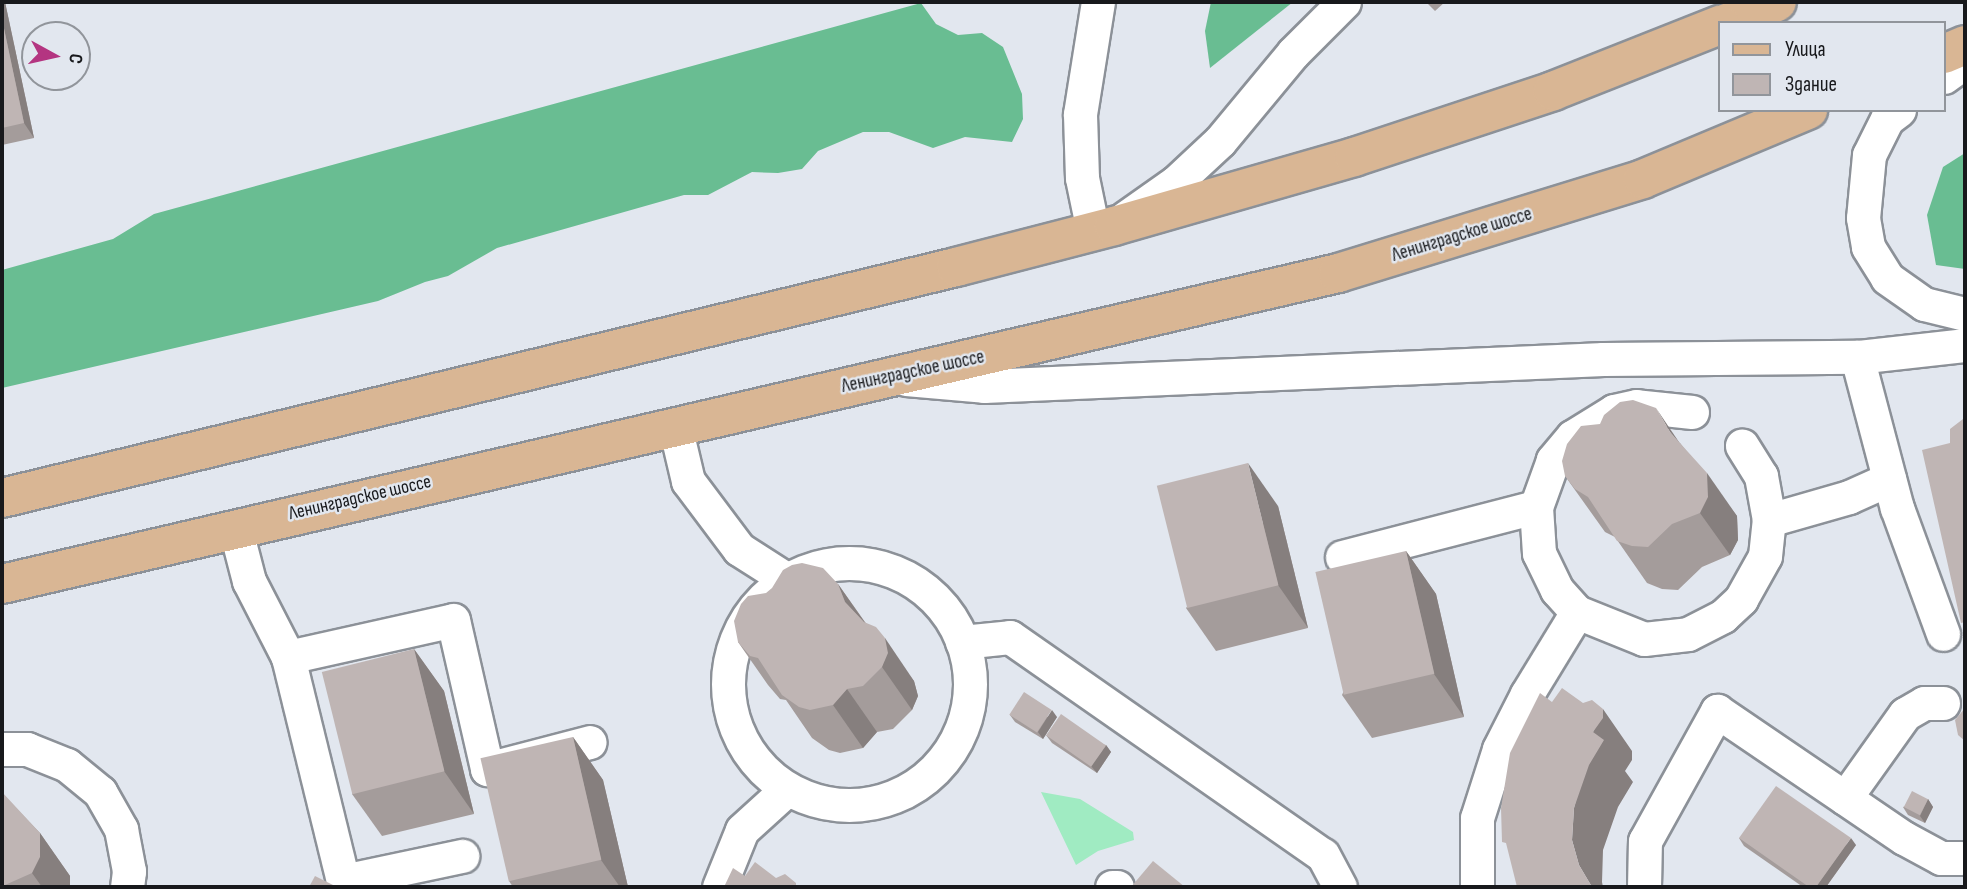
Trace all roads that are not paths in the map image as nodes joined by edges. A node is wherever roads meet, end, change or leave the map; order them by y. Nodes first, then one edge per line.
1 (1098, 2) edge
2 (1344, 2) edge
3 (1777, 2) edge
4 (1732, 21) edge
5 (1718, 26) edge
6 (1965, 45) edge
7 (1946, 53) edge
8 (1965, 62) edge
9 (1946, 76) edge
10 (1803, 112) edge
11 (1896, 112) edge
12 (1103, 228) junction
13 (1965, 314) edge
14 (1965, 345) edge
15 (1857, 356) junction
16 (1603, 359) junction
17 (886, 377) junction
18 (1614, 411) junction
19 (1692, 412) dead end
20 (675, 426) junction
21 (1742, 446) dead end
22 (1889, 479) junction
23 (2, 498) edge
24 (1536, 507) junction
25 (1769, 520) junction
26 (235, 527) junction
27 (1342, 557) dead end
28 (786, 579) junction
29 (2, 584) edge
30 (1577, 612) junction
31 (1943, 634) dead end
32 (962, 642) junction
33 (288, 657) junction
34 (1943, 703) dead end
35 (590, 742) dead end
36 (2, 749) edge
37 (787, 789) junction
38 (1845, 798) junction
39 (462, 856) dead end
40 (1964, 858) edge
41 (127, 887) edge
42 (719, 887) edge
43 (1340, 887) edge
44 (1478, 887) edge
45 (1644, 887) edge

1 - 12 street
2 - 12 street
3 - 4 main road
5 - 12 main road
6 - 7 main road
8 - 9 street
10 - 17 main road, Ленинградское шоссе
11 - 13 street
12 - 23 main road
14 - 15 street
15 - 16 street
15 - 22 street
16 - 17 street
16 - 18 street
17 - 20 main road, Ленинградское шоссе
18 - 19 street
18 - 24 street
20 - 26 main road, Ленинградское шоссе
20 - 28 street
21 - 25 street
22 - 25 street
22 - 31 street
24 - 27 street
24 - 30 street
25 - 30 street
26 - 29 main road, Ленинградское шоссе
26 - 33 street
28 - 32 street
28 - 37 street
30 - 44 street
32 - 37 street
32 - 43 street
33 - 35 street
33 - 39 street
34 - 38 street
36 - 41 street
37 - 42 street
38 - 40 street
38 - 45 street

